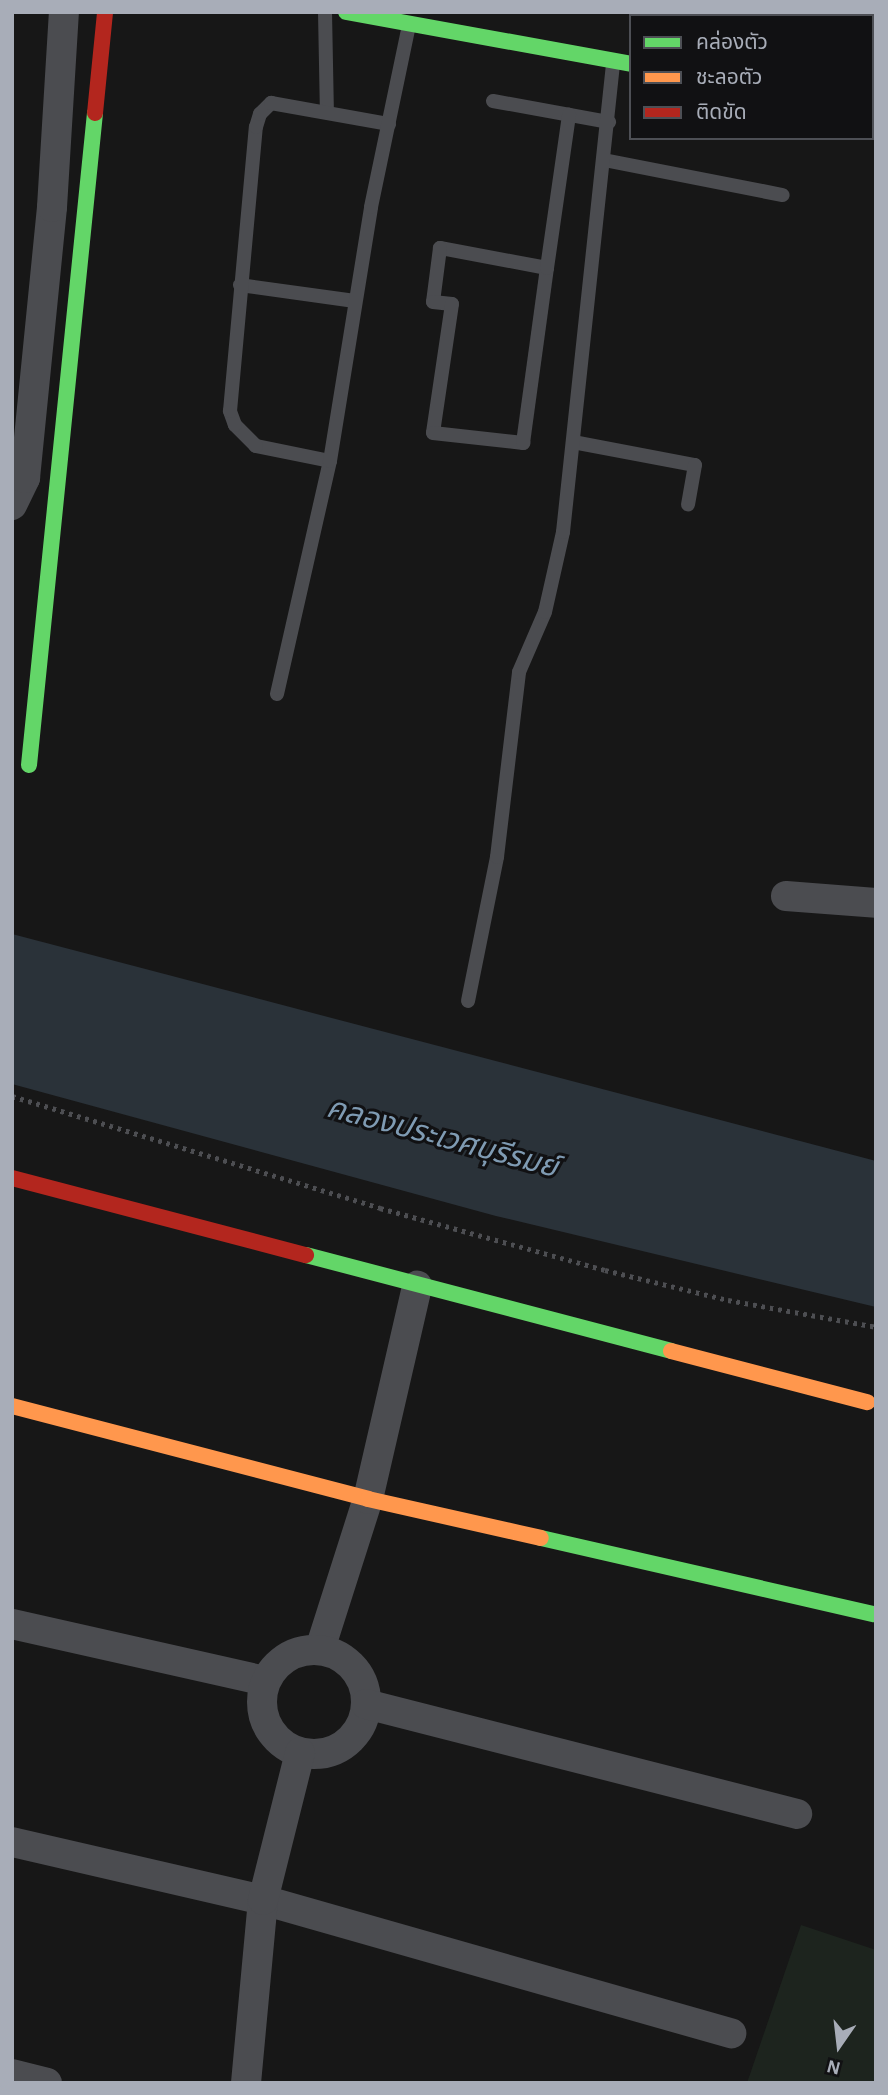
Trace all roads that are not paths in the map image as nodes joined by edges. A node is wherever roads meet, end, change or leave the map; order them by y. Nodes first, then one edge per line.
1 (64, 12) edge
2 (105, 12) edge
3 (325, 12) edge
4 (346, 12) edge
5 (410, 24) junction
6 (613, 61) junction
7 (629, 64) edge
8 (493, 101) dead end
9 (327, 112) junction
10 (569, 115) junction
11 (609, 122) junction
12 (389, 124) junction
13 (604, 160) junction
14 (783, 195) dead end
15 (547, 268) junction
16 (240, 285) junction
17 (355, 301) junction
18 (573, 442) junction
19 (330, 461) junction
20 (688, 504) dead end
21 (12, 505) edge
22 (277, 694) dead end
23 (29, 765) dead end
24 (786, 896) dead end
25 (876, 903) edge
26 (468, 1001) dead end
27 (12, 1178) edge
28 (417, 1286) junction
29 (867, 1402) dead end
30 (12, 1406) edge
31 (368, 1499) junction
32 (873, 1614) dead end
33 (12, 1624) edge
34 (320, 1649) junction
35 (265, 1681) junction
36 (366, 1704) junction
37 (300, 1752) junction
38 (797, 1814) dead end
39 (12, 1842) edge
40 (263, 1900) junction
41 (731, 2033) dead end
42 (12, 2074) edge
43 (47, 2083) edge
44 (246, 2083) edge

1 - 21 street
2 - 23 street
3 - 9 lane
4 - 5 street
5 - 6 street
5 - 12 lane
6 - 7 street
6 - 11 lane
8 - 10 lane
9 - 12 lane
9 - 16 lane
10 - 11 lane
10 - 15 lane
11 - 13 lane
12 - 17 lane
13 - 14 lane
13 - 18 lane
15 - 15 lane
16 - 17 lane
16 - 19 lane
17 - 19 lane
18 - 20 lane
18 - 26 lane
19 - 22 lane
24 - 25 street
27 - 28 street
28 - 29 street
28 - 31 street
30 - 31 street
31 - 32 street
31 - 34 street
33 - 35 street
34 - 35 street
34 - 36 street
35 - 37 street
36 - 37 street
36 - 38 street
37 - 40 street
39 - 40 street
40 - 41 street
40 - 44 street
42 - 43 street

